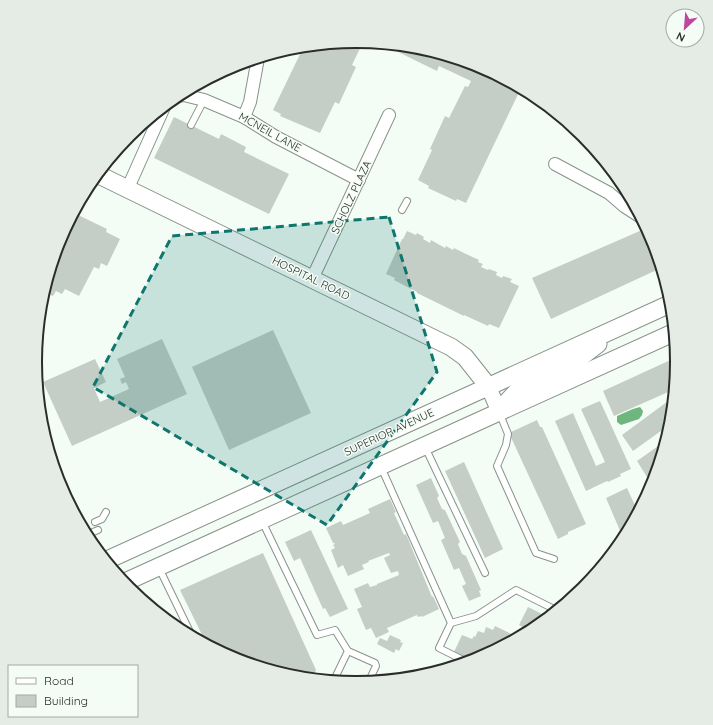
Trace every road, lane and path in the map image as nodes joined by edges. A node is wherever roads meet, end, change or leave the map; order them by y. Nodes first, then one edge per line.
1 (257, 64) edge
2 (189, 96) edge
3 (204, 100) junction
4 (389, 116) dead end
5 (244, 117) junction
6 (159, 118) edge
7 (191, 126) dead end
8 (555, 164) dead end
9 (103, 177) edge
10 (359, 180) junction
11 (127, 190) junction
12 (407, 201) dead end
13 (402, 210) dead end
14 (632, 211) edge
15 (312, 279) junction
16 (666, 306) edge
17 (612, 330) junction
18 (669, 335) edge
19 (488, 386) junction
20 (499, 411) junction
21 (425, 445) junction
22 (380, 466) junction
23 (106, 512) dead end
24 (262, 519) junction
25 (95, 522) dead end
26 (98, 530) dead end
27 (92, 532) edge
28 (111, 558) edge
29 (554, 559) dead end
30 (158, 566) junction
31 (485, 573) dead end
32 (129, 579) edge
33 (553, 608) edge
34 (451, 623) junction
35 (188, 628) edge
36 (348, 652) junction
37 (461, 659) edge
38 (336, 676) edge
39 (371, 676) edge

1 - 5 street
2 - 3 street, MCNEIL LANE
3 - 5 street, MCNEIL LANE
3 - 7 lane
4 - 10 street, SCHOLZ PLAZA
5 - 10 street, MCNEIL LANE
6 - 11 street
8 - 14 street
9 - 11 main road, HOSPITAL ROAD
10 - 15 street, SCHOLZ PLAZA
11 - 15 main road, HOSPITAL ROAD
12 - 13 lane
15 - 19 main road, HOSPITAL ROAD
16 - 17 main road, SUPERIOR AVENUE
17 - 19 main road, SUPERIOR AVENUE
17 - 20 main road
18 - 20 main road
19 - 20 street, HOSPITAL ROAD
19 - 28 main road, SUPERIOR AVENUE
20 - 21 main road
20 - 29 lane
21 - 22 main road
21 - 31 lane
22 - 24 main road
22 - 34 lane
23 - 25 lane
24 - 30 main road
24 - 36 lane
26 - 27 lane
30 - 32 main road
30 - 35 lane
33 - 34 lane
34 - 37 lane
36 - 38 lane
36 - 39 lane

